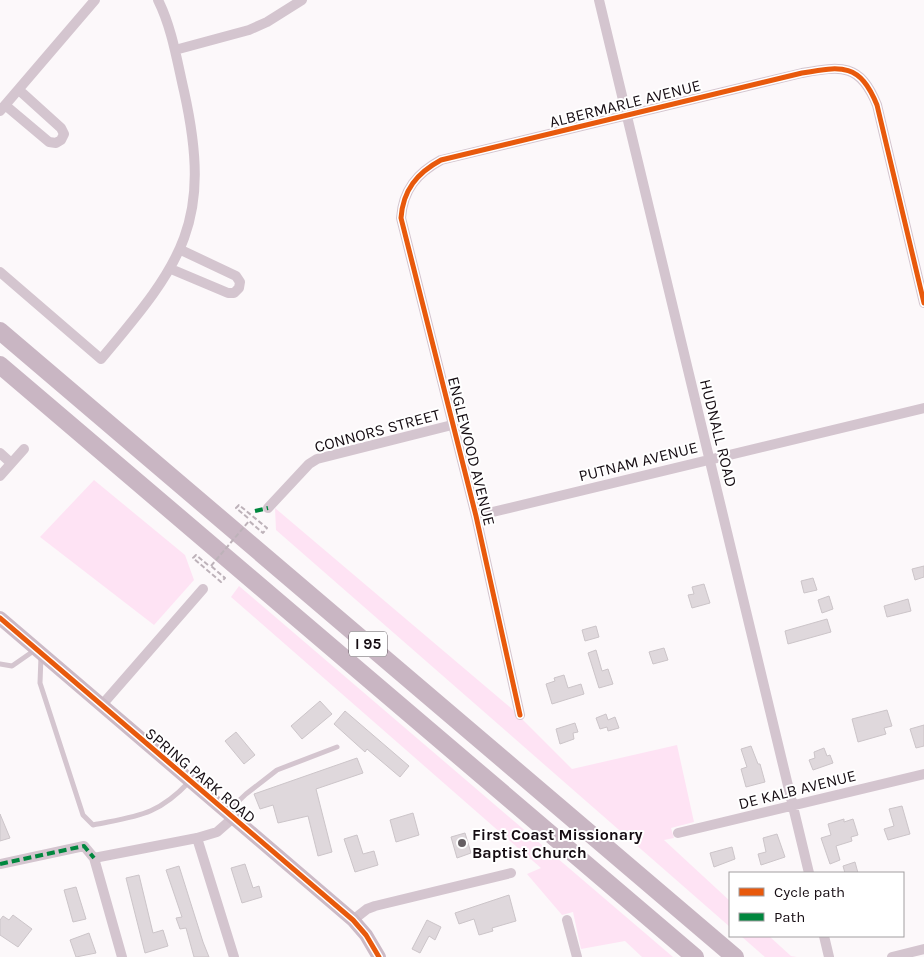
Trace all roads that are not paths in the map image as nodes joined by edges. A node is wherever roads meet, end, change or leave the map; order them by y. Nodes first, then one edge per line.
1 (95, 0) edge
2 (158, 0) edge
3 (302, 0) edge
4 (599, 0) edge
5 (175, 50) junction
6 (18, 90) junction
7 (3, 108) edge
8 (627, 116) junction
9 (405, 194) joint
10 (181, 250) junction
11 (171, 269) junction
12 (0, 272) edge
13 (924, 303) edge
14 (0, 331) edge
15 (0, 365) edge
16 (924, 408) edge
17 (452, 426) junction
18 (24, 449) dead end
19 (0, 453) edge
20 (710, 459) junction
21 (11, 463) junction
22 (0, 476) edge
23 (268, 508) dead end
24 (476, 516) junction
25 (203, 589) dead end
26 (0, 618) edge
27 (39, 651) junction
28 (0, 664) edge
29 (101, 706) junction
30 (520, 716) dead end
31 (337, 747) dead end
32 (924, 774) edge
33 (189, 782) junction
34 (793, 806) junction
35 (230, 815) junction
36 (678, 833) dead end
37 (197, 838) junction
38 (94, 858) junction
39 (0, 864) edge
40 (809, 872) edge
41 (511, 873) dead end
42 (354, 920) junction
43 (567, 920) dead end
44 (824, 937) edge
45 (924, 949) edge
46 (122, 957) edge
47 (234, 957) edge
48 (379, 957) edge
49 (577, 957) edge
50 (695, 957) edge
51 (735, 957) edge
52 (829, 957) edge
53 (892, 957) edge

1 - 6 street
2 - 5 street
3 - 5 street
4 - 8 street, HUDNALL ROAD
5 - 10 street
6 - 7 street
6 - 7 street
8 - 9 street, ALBERMARLE AVENUE
8 - 13 street, ALBERMARLE AVENUE
8 - 20 street, HUDNALL ROAD
9 - 17 street, ENGLEWOOD AVENUE
10 - 11 street
10 - 11 street
11 - 12 street
14 - 51 highway, I 95
15 - 50 highway, I 95
16 - 20 street, PUTNAM AVENUE
17 - 23 street, CONNORS STREET
17 - 24 street, ENGLEWOOD AVENUE
18 - 21 street
19 - 21 street
20 - 24 street, PUTNAM AVENUE
20 - 34 street, HUDNALL ROAD
21 - 22 street
24 - 30 street, ENGLEWOOD AVENUE
25 - 29 street
26 - 27 main road, SPRING PARK ROAD
27 - 28 lane
27 - 29 main road, SPRING PARK ROAD
27 - 33 lane
29 - 33 main road, SPRING PARK ROAD
31 - 35 lane
32 - 34 street, DE KALB AVENUE
33 - 35 main road, SPRING PARK ROAD
34 - 36 street, DE KALB AVENUE
34 - 40 street, HUDNALL ROAD
35 - 37 street
35 - 42 main road, SPRING PARK ROAD
37 - 38 street
37 - 47 street
38 - 39 street
38 - 46 street
41 - 42 street
42 - 48 main road, SPRING PARK ROAD
43 - 49 street
44 - 52 street
45 - 53 street

